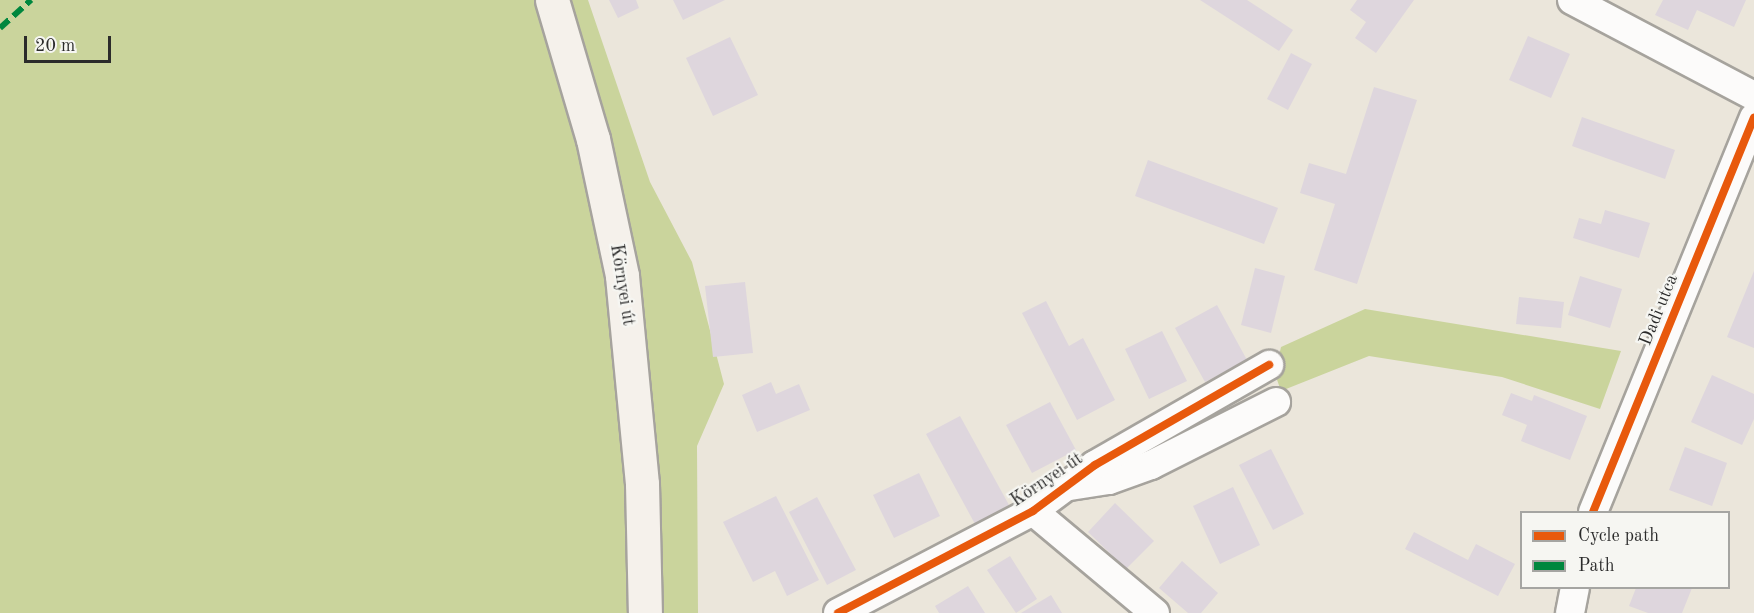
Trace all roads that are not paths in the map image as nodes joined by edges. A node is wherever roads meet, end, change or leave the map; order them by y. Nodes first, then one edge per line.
1 (552, 0) edge
2 (1572, 0) edge
3 (1754, 96) edge
4 (1754, 118) edge
5 (1269, 365) dead end
6 (1276, 402) dead end
7 (1065, 487) junction
8 (1033, 511) junction
9 (1594, 511) edge
10 (1575, 589) edge
11 (645, 613) edge
12 (838, 613) edge
13 (1155, 613) edge
14 (1570, 613) edge

1 - 11 main road, Környei út
2 - 3 street
4 - 9 street, Dadi utca
5 - 7 street, Környei út
6 - 7 street, Környei út
7 - 8 street, Környei út
8 - 12 street, Környei út
8 - 13 street
10 - 14 street

